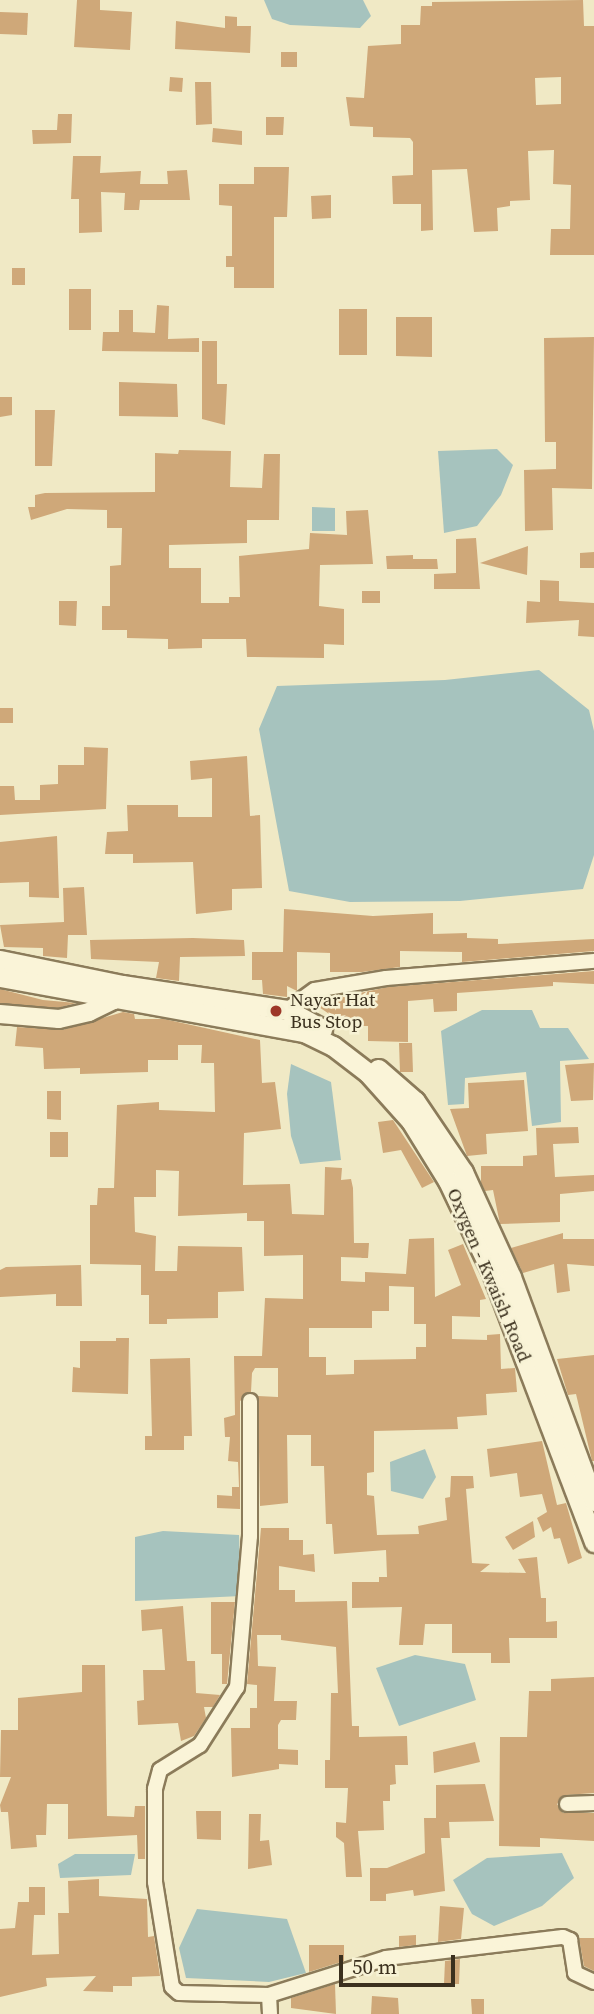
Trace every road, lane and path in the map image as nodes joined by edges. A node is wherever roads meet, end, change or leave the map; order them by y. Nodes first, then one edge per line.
1 (0, 960) edge
2 (594, 961) edge
3 (0, 977) edge
4 (118, 992) junction
5 (287, 1010) junction
6 (0, 1014) edge
7 (250, 1401) dead end
8 (594, 1501) edge
9 (594, 1542) edge
10 (594, 1803) edge
11 (567, 1804) dead end
12 (594, 1982) edge
13 (269, 1995) junction
14 (270, 2014) edge

1 - 4 main road, Oxygen - Kwaish Road
2 - 5 street
3 - 4 main road, Oxygen - Kwaish Road
4 - 5 main road, Oxygen - Kwaish Road
4 - 6 street
4 - 9 main road, Oxygen - Kwaish Road
5 - 8 main road, Oxygen - Kwaish Road
7 - 13 street
10 - 11 street
12 - 13 street
13 - 14 street

